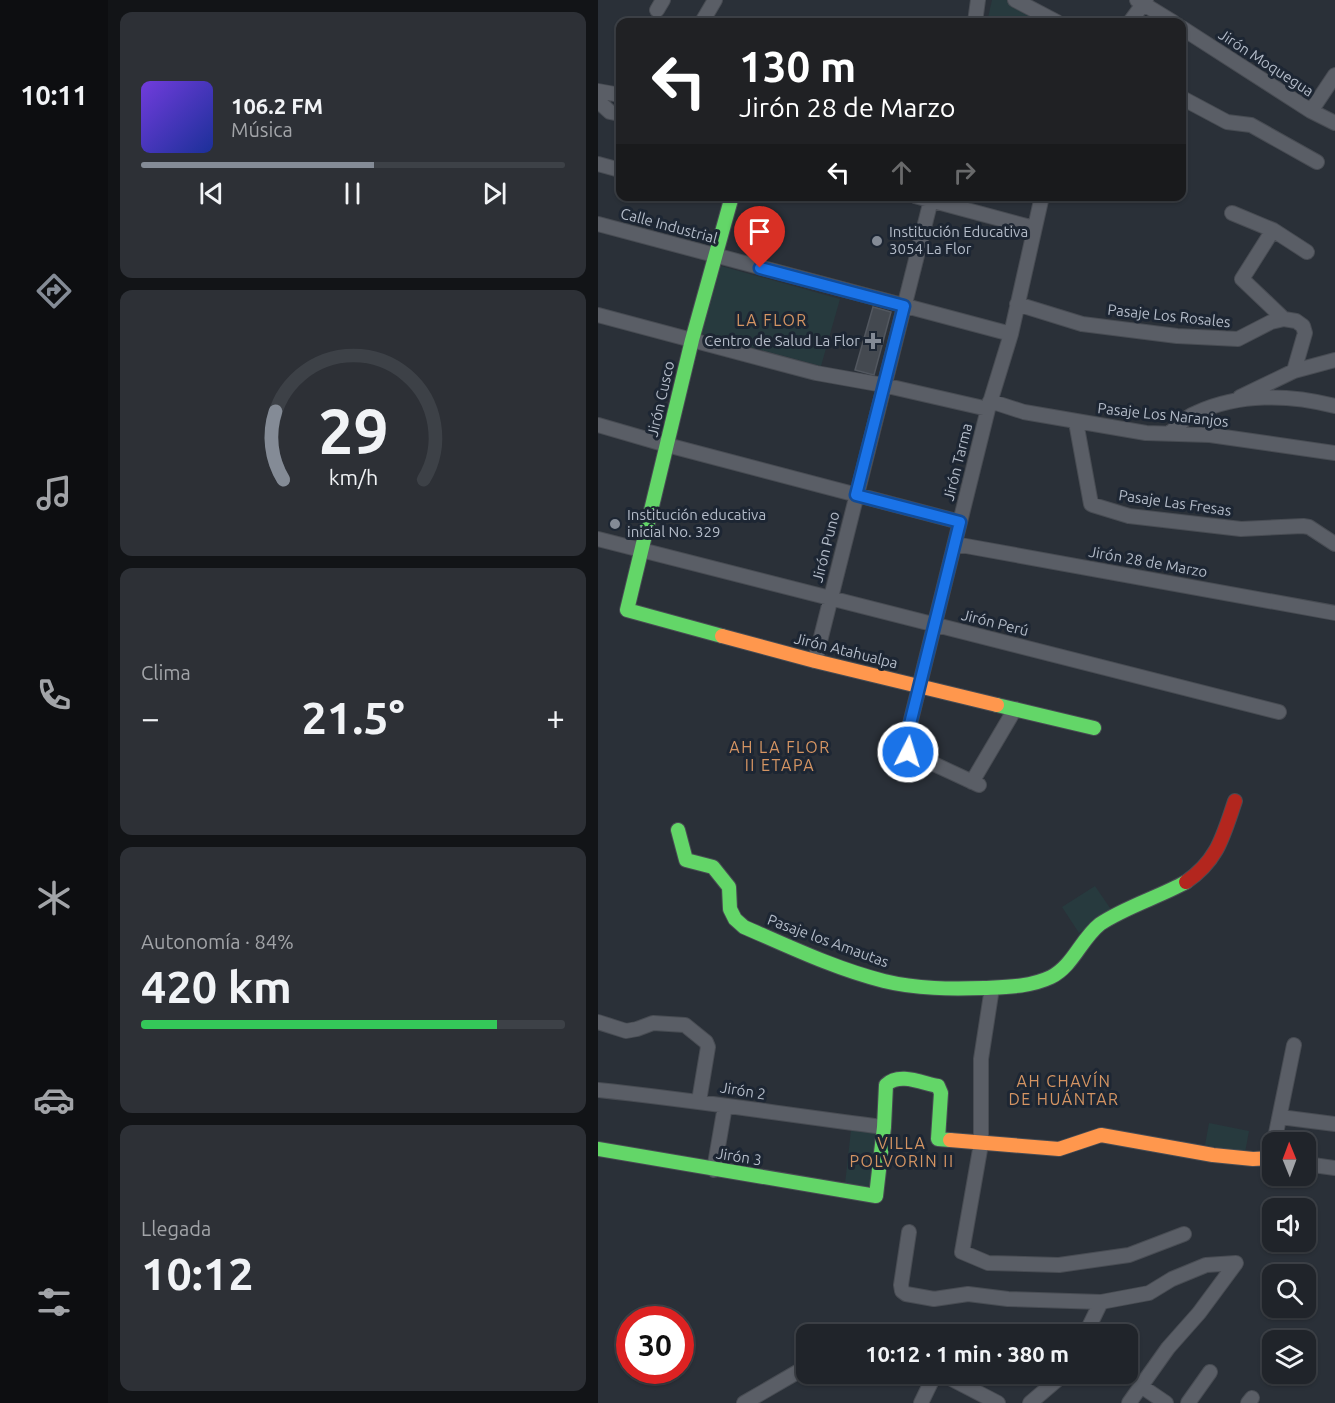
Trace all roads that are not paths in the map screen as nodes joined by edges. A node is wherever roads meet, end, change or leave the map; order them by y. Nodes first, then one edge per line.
1 (715, 0) edge
2 (978, 0) edge
3 (1015, 0) edge
4 (1142, 1) edge
5 (704, 18) edge
6 (976, 18) edge
7 (1049, 18) edge
8 (1132, 18) edge
9 (1166, 18) edge
10 (1186, 31) edge
11 (1334, 75) edge
12 (598, 91) edge
13 (598, 91) edge
14 (616, 94) edge
15 (1186, 100) edge
16 (1311, 111) junction
17 (616, 113) edge
18 (1334, 123) edge
19 (1316, 162) dead end
20 (598, 164) edge
21 (616, 169) edge
22 (727, 201) edge
23 (931, 201) edge
24 (942, 201) edge
25 (1041, 201) edge
26 (1232, 213) dead end
27 (598, 224) edge
28 (1034, 228) junction
29 (1273, 230) junction
30 (1307, 252) dead end
31 (715, 256) junction
32 (1017, 304) junction
33 (904, 306) junction
34 (598, 315) edge
35 (1284, 319) junction
36 (1011, 334) junction
37 (692, 340) junction
38 (1334, 360) edge
39 (1294, 371) junction
40 (883, 385) junction
41 (1235, 400) junction
42 (989, 405) junction
43 (1334, 406) edge
44 (1076, 422) junction
45 (598, 425) edge
46 (1170, 433) junction
47 (667, 445) junction
48 (1334, 453) edge
49 (856, 495) junction
50 (960, 522) junction
51 (598, 539) edge
52 (955, 544) junction
53 (1334, 544) edge
54 (641, 550) junction
55 (830, 598) junction
56 (627, 610) joint
57 (1334, 613) edge
58 (935, 625) junction
59 (815, 661) junction
60 (919, 686) junction
61 (1015, 709) junction
62 (1279, 712) dead end
63 (1094, 728) dead end
64 (1235, 801) dead end
65 (678, 830) dead end
66 (992, 988) junction
67 (598, 1022) edge
68 (1294, 1045) dead end
69 (598, 1090) edge
70 (699, 1101) junction
71 (725, 1106) junction
72 (1280, 1116) junction
73 (1334, 1124) edge
74 (884, 1127) junction
75 (1276, 1132) edge
76 (981, 1144) junction
77 (598, 1149) edge
78 (1262, 1157) edge
79 (1316, 1165) edge
80 (1334, 1168) edge
81 (714, 1170) junction
82 (909, 1232) dead end
83 (1184, 1234) dead end
84 (1101, 1302) junction
85 (1090, 1324) edge
86 (1210, 1372) dead end
87 (796, 1373) edge
88 (931, 1384) edge
89 (961, 1384) edge
90 (1052, 1384) edge
91 (1141, 1386) junction
92 (744, 1403) edge
93 (921, 1403) edge
94 (998, 1403) edge
95 (1030, 1403) edge
96 (1129, 1403) edge
97 (1166, 1403) edge
98 (1188, 1403) edge

1 - 5 street
2 - 6 street
3 - 7 street
4 - 8 street
4 - 9 street
10 - 16 street, Jirón Moquegua
11 - 16 street
12 - 14 street
13 - 17 street
15 - 19 street
16 - 18 street, Jirón Moquegua
20 - 21 street
22 - 31 street, Jirón Cusco
23 - 33 street, Jirón Puno
24 - 28 street
25 - 28 street, Jirón Tarma
26 - 29 street
27 - 31 street, Calle Industrial
28 - 32 street, Jirón Tarma
29 - 30 street
29 - 35 street
31 - 33 street, Calle Industrial
31 - 37 street, Jirón Cusco
32 - 35 street, Pasaje Los Rosales
32 - 36 street, Jirón Tarma
33 - 36 street, Calle Industrial
33 - 40 street, Jirón Puno
34 - 37 street, Pasaje Los Naranjos
35 - 39 street
36 - 42 street, Jirón Tarma
37 - 40 street, Pasaje Los Naranjos
37 - 47 street, Jirón Cusco
38 - 39 street
39 - 41 street
40 - 42 street, Pasaje Los Naranjos
40 - 49 street, Jirón Puno
41 - 43 street
41 - 46 street
42 - 44 street, Pasaje Los Naranjos
42 - 50 street, Jirón Tarma
44 - 46 street, Pasaje Los Naranjos
44 - 53 street, Pasaje Las Fresas
45 - 47 street
46 - 48 street, Pasaje Los Naranjos
47 - 49 street
47 - 54 street, Jirón Cusco
49 - 50 street
49 - 55 street, Jirón Puno
50 - 52 street, Jirón Tarma
51 - 54 street, Jirón Perú
52 - 57 street, Jirón 28 de Marzo
52 - 58 street, Jirón Tarma
54 - 55 street, Jirón Perú
54 - 56 street, Jirón Cusco
55 - 58 street, Jirón Perú
55 - 59 street, Jirón Puno
56 - 59 street, Jirón Atahualpa
58 - 60 street, Jirón Tarma
58 - 62 street, Jirón Perú
59 - 60 street, Jirón Atahualpa
60 - 61 street, Jirón Atahualpa
60 - 61 street, Jirón Tarma
61 - 63 street, Jirón Atahualpa
64 - 66 street, Pasaje los Amautas
65 - 66 street, Pasaje los Amautas
66 - 76 street
67 - 70 street
68 - 72 street
69 - 70 street, Jirón 2
70 - 71 street, Jirón 2
71 - 74 street, Jirón 2
71 - 81 street
72 - 73 street
72 - 75 street
74 - 76 street
74 - 81 street, Jirón 3
76 - 78 street
76 - 83 street
77 - 81 street, Jirón 3
79 - 80 street
82 - 84 street
84 - 85 street
84 - 91 street
86 - 98 street
87 - 92 street
88 - 93 street
89 - 94 street
90 - 95 street
91 - 96 street
91 - 97 street

